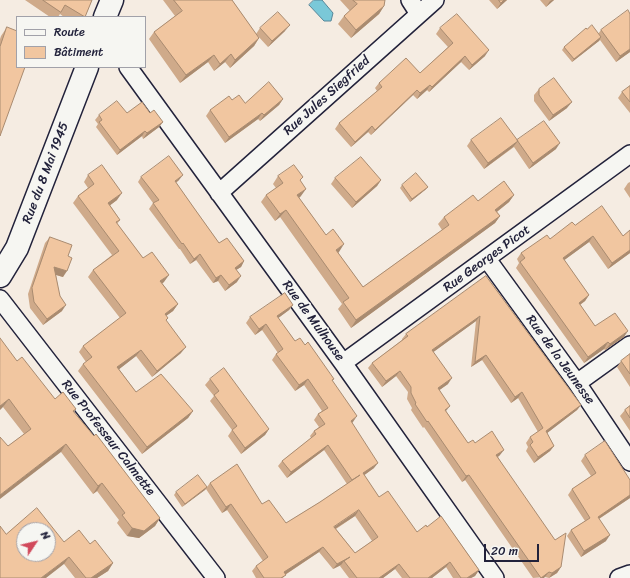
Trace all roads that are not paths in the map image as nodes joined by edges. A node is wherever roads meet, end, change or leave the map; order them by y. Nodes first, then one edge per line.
1 (112, 0) edge
2 (435, 0) edge
3 (414, 7) edge
4 (105, 16) edge
5 (87, 68) edge
6 (129, 68) edge
7 (630, 154) edge
8 (219, 193) junction
9 (487, 259) junction
10 (0, 276) edge
11 (0, 298) edge
12 (630, 345) edge
13 (343, 363) junction
14 (577, 383) junction
15 (630, 462) edge
16 (630, 574) edge
17 (216, 578) edge
18 (495, 578) edge
19 (619, 578) edge

1 - 4 street
2 - 3 street, Rue Jules Siegfried
3 - 8 street, Rue Jules Siegfried
5 - 10 street, Rue du 8 Mai 1945
6 - 8 street, Rue de Mulhouse
7 - 9 street, Rue Georges Picot
8 - 13 street, Rue de Mulhouse
9 - 13 street, Rue Georges Picot
9 - 14 street, Rue de la Jeunesse
11 - 17 street, Rue Professeur Calmette
12 - 14 street
13 - 18 street, Rue de Mulhouse
14 - 15 street, Rue de la Jeunesse
16 - 19 street

